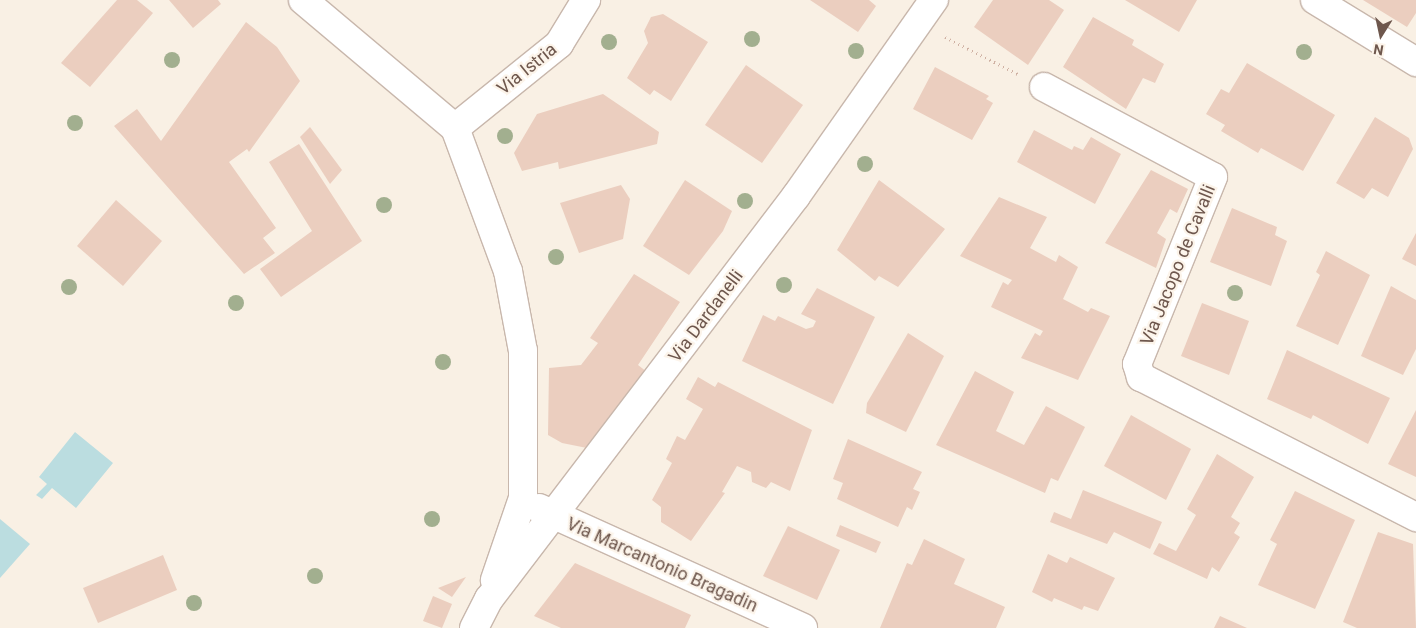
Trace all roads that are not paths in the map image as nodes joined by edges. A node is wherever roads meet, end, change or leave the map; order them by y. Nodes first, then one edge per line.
1 (303, 0) edge
2 (586, 0) edge
3 (934, 0) edge
4 (1315, 0) edge
5 (1416, 62) edge
6 (1044, 87) road end
7 (455, 128) junction
8 (523, 498) junction
9 (1416, 516) edge
10 (554, 517) junction
11 (489, 599) junction
12 (474, 628) edge
13 (804, 628) edge

1 - 7 street
2 - 7 street, Via Istria
3 - 10 street, Via Dardanelli
4 - 5 street
6 - 9 street, Via Jacopo de Cavalli
7 - 8 street
8 - 10 street, Via Marcantonio Bragadin
8 - 11 street
10 - 11 street, Via Dardanelli
10 - 13 street, Via Marcantonio Bragadin
11 - 12 street, Via Dardanelli

